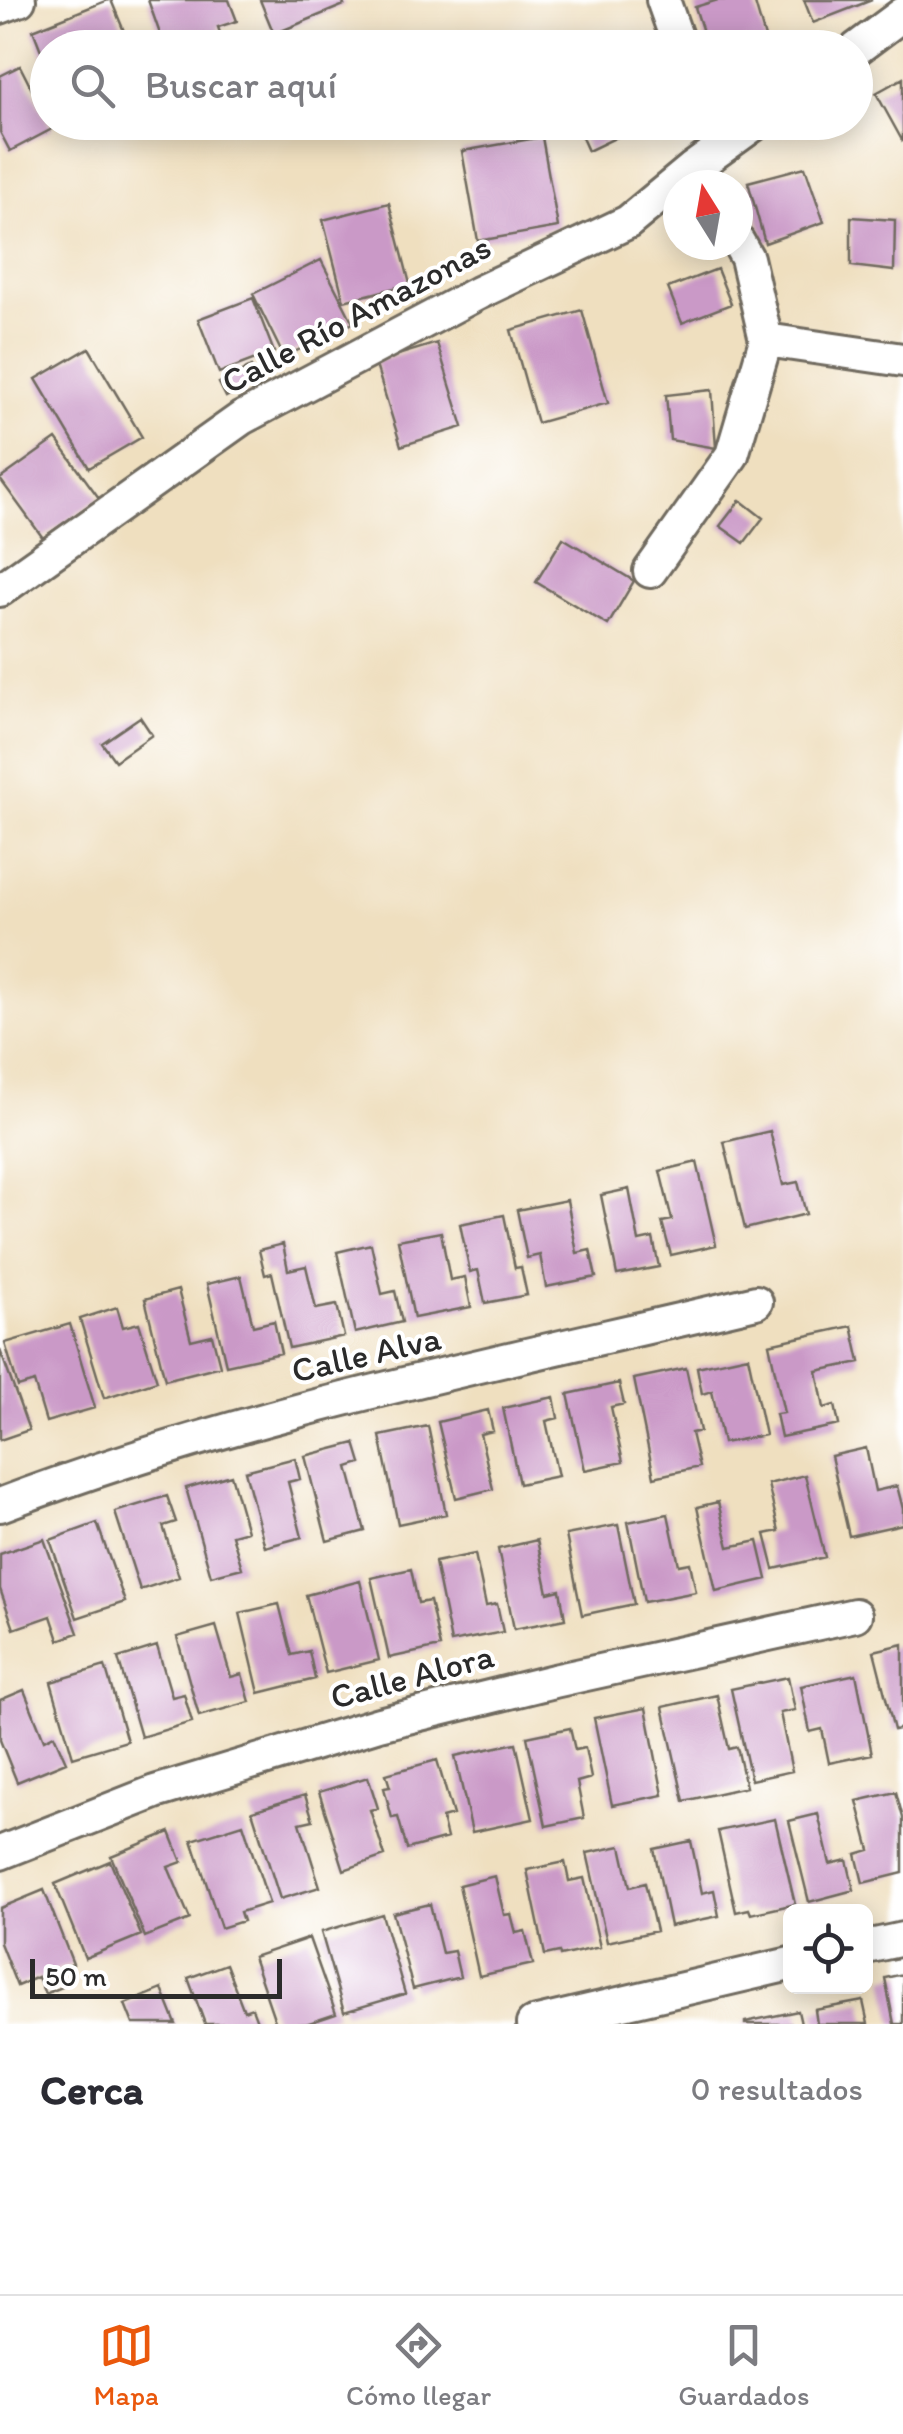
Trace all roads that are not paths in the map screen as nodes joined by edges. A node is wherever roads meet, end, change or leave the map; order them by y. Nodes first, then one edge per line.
1 (19, 0) edge
2 (663, 0) edge
3 (0, 7) edge
4 (903, 14) edge
5 (674, 30) edge
6 (873, 36) edge
7 (730, 140) edge
8 (704, 157) edge
9 (748, 260) edge
10 (766, 340) junction
11 (903, 360) edge
12 (650, 570) dead end
13 (0, 590) edge
14 (756, 1302) dead end
15 (0, 1505) edge
16 (856, 1615) dead end
17 (0, 1853) edge
18 (903, 1939) edge
19 (873, 1945) edge
20 (783, 1966) edge
21 (533, 2024) edge

1 - 3 street
2 - 5 street
4 - 6 street
7 - 8 street, Calle Río Amazonas
8 - 13 street, Calle Río Amazonas
9 - 10 street
10 - 11 street
10 - 12 street
14 - 15 street, Calle Alva
16 - 17 street, Calle Alora
18 - 19 street
20 - 21 street

